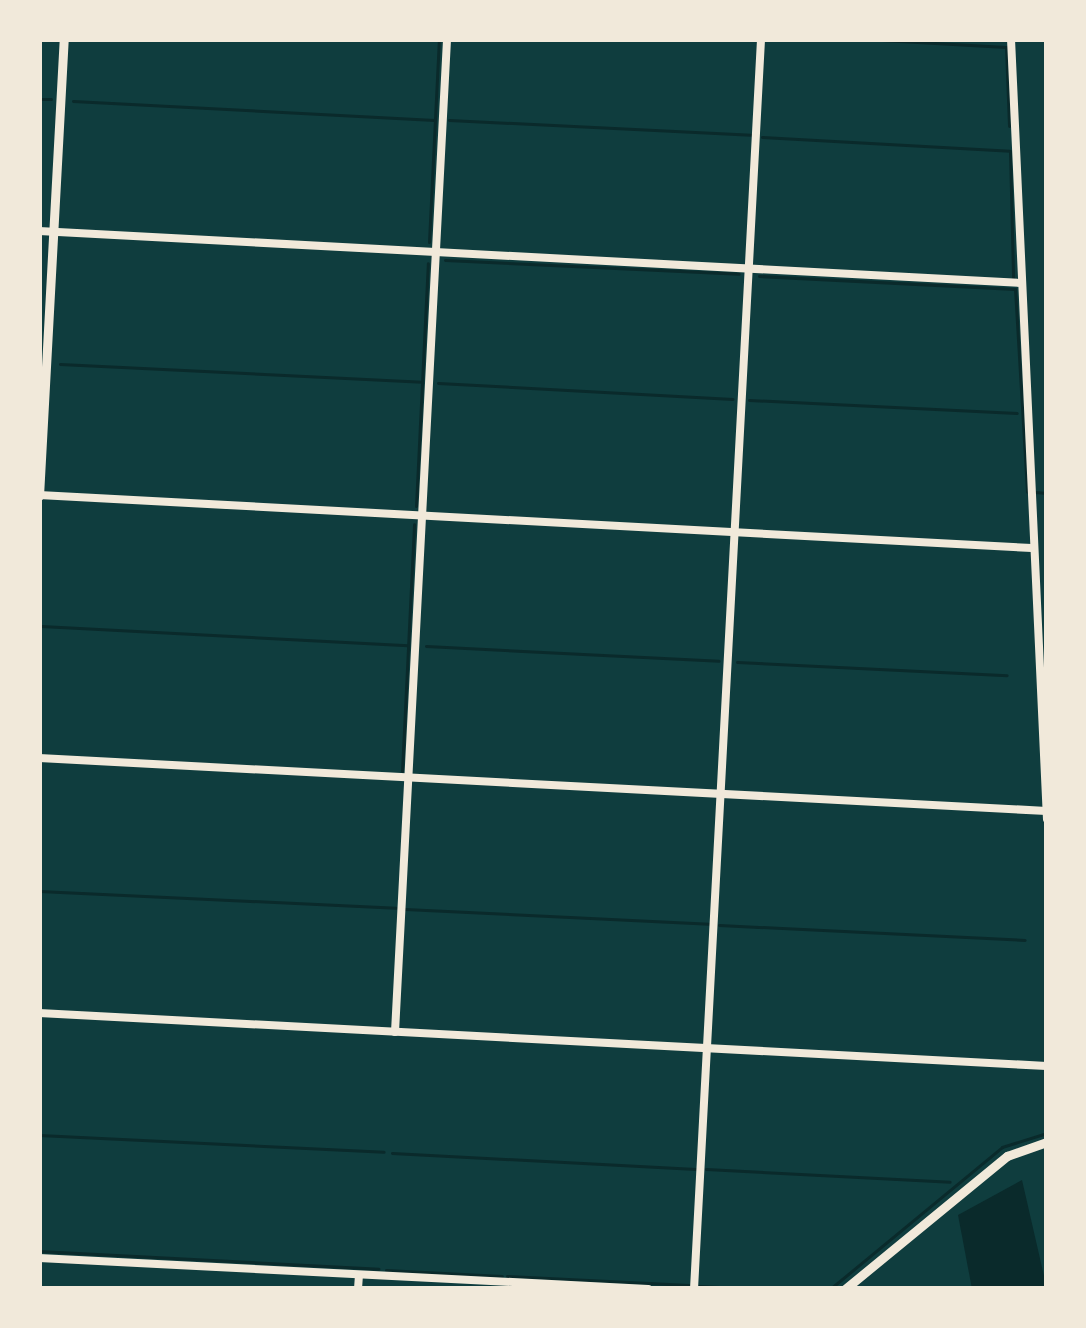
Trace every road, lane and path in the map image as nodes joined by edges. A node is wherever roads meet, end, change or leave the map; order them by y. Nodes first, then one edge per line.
1 (64, 39) edge
2 (447, 39) edge
3 (760, 39) edge
4 (1011, 39) edge
5 (39, 231) edge
6 (53, 232) junction
7 (436, 252) junction
8 (748, 268) junction
9 (1022, 283) junction
10 (1030, 482) junction
11 (1047, 483) edge
12 (39, 495) edge
13 (1031, 504) junction
14 (1047, 505) edge
15 (423, 514) junction
16 (734, 531) junction
17 (1032, 548) junction
18 (39, 758) edge
19 (408, 777) junction
20 (720, 794) junction
21 (1047, 815) edge
22 (39, 1013) edge
23 (395, 1032) junction
24 (706, 1048) junction
25 (1047, 1066) edge
26 (1047, 1142) edge
27 (39, 1258) edge
28 (359, 1275) junction
29 (531, 1286) edge
30 (358, 1289) edge
31 (648, 1289) edge
32 (694, 1289) edge
33 (845, 1289) edge

1 - 6 street
2 - 7 street
3 - 8 street
4 - 9 street
5 - 6 street
6 - 7 street
6 - 12 street
7 - 8 street
7 - 15 street
8 - 9 street
8 - 16 street
9 - 10 street
10 - 11 street
10 - 13 street
12 - 15 street
13 - 14 street
13 - 17 street
15 - 16 street
15 - 19 street
16 - 17 street
16 - 20 street
17 - 21 street
18 - 19 street
19 - 20 street
19 - 23 street
20 - 21 street
20 - 24 street
22 - 23 street
23 - 24 street
24 - 25 street
24 - 32 street
26 - 33 street
27 - 28 street
28 - 29 street
28 - 30 street
29 - 31 street

